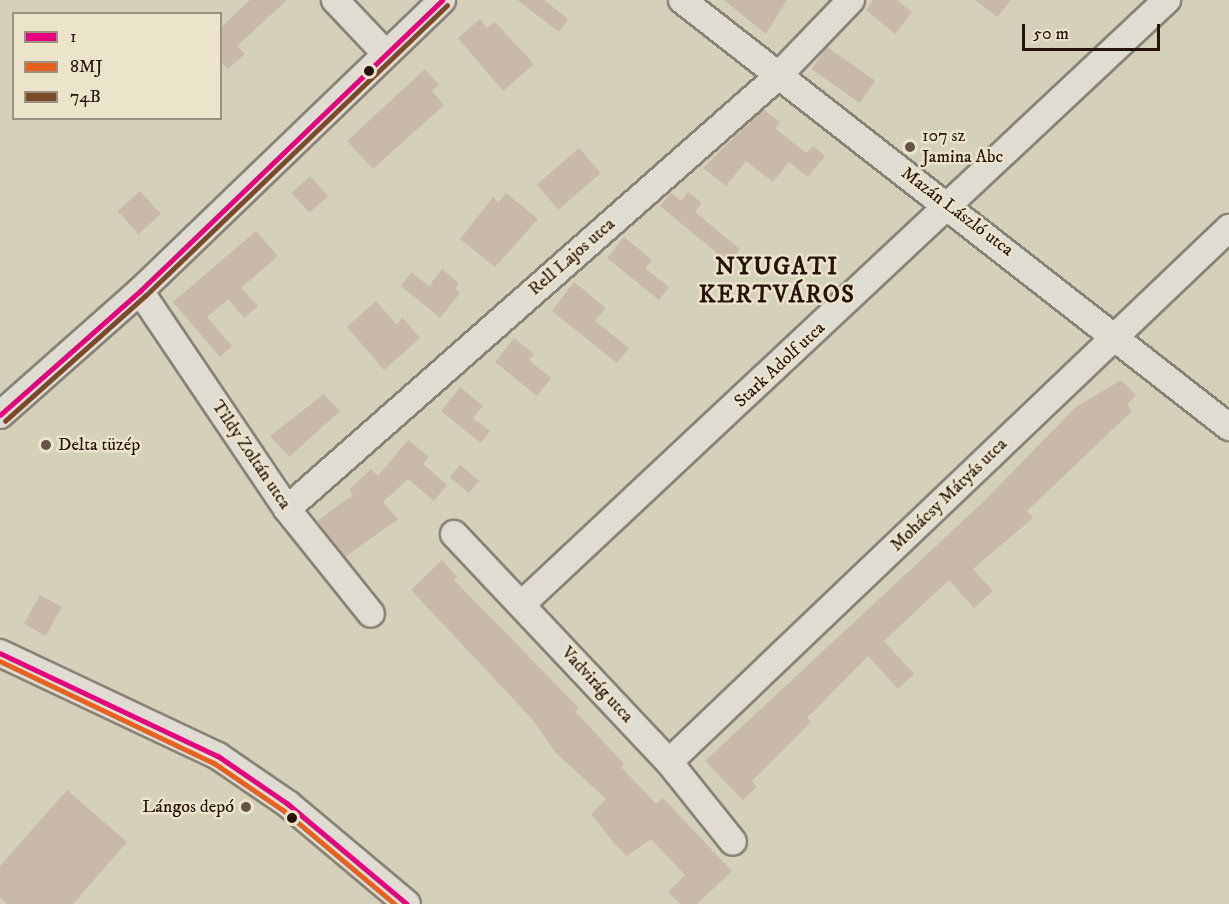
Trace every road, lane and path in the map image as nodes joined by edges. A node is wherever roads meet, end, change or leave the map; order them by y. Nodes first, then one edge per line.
1 (335, 0) edge
2 (442, 0) edge
3 (682, 0) edge
4 (851, 0) edge
5 (1167, 0) edge
6 (386, 54) junction
7 (776, 78) junction
8 (952, 206) junction
9 (1229, 228) edge
10 (140, 291) junction
11 (1117, 336) junction
12 (0, 415) edge
13 (1229, 427) edge
14 (287, 509) junction
15 (454, 534) dead end
16 (522, 604) junction
17 (371, 614) dead end
18 (0, 653) edge
19 (669, 762) junction
20 (733, 842) dead end
21 (407, 904) edge

1 - 6 street
2 - 6 street
3 - 7 street, Mazán László utca
4 - 7 street, Rell Lajos utca
5 - 8 street, Stark Adolf utca
6 - 10 street
7 - 8 street, Mazán László utca
7 - 14 street, Rell Lajos utca
8 - 11 street, Mazán László utca
8 - 16 street, Stark Adolf utca
9 - 11 street, Mohácsy Mátyás utca
10 - 12 street
10 - 14 street, Tildy Zoltán utca
11 - 13 street, Mazán László utca
11 - 19 street, Mohácsy Mátyás utca
14 - 17 street, Tildy Zoltán utca
15 - 16 street, Vadvirág utca
16 - 19 street, Vadvirág utca
18 - 21 street
19 - 20 street, Vadvirág utca

